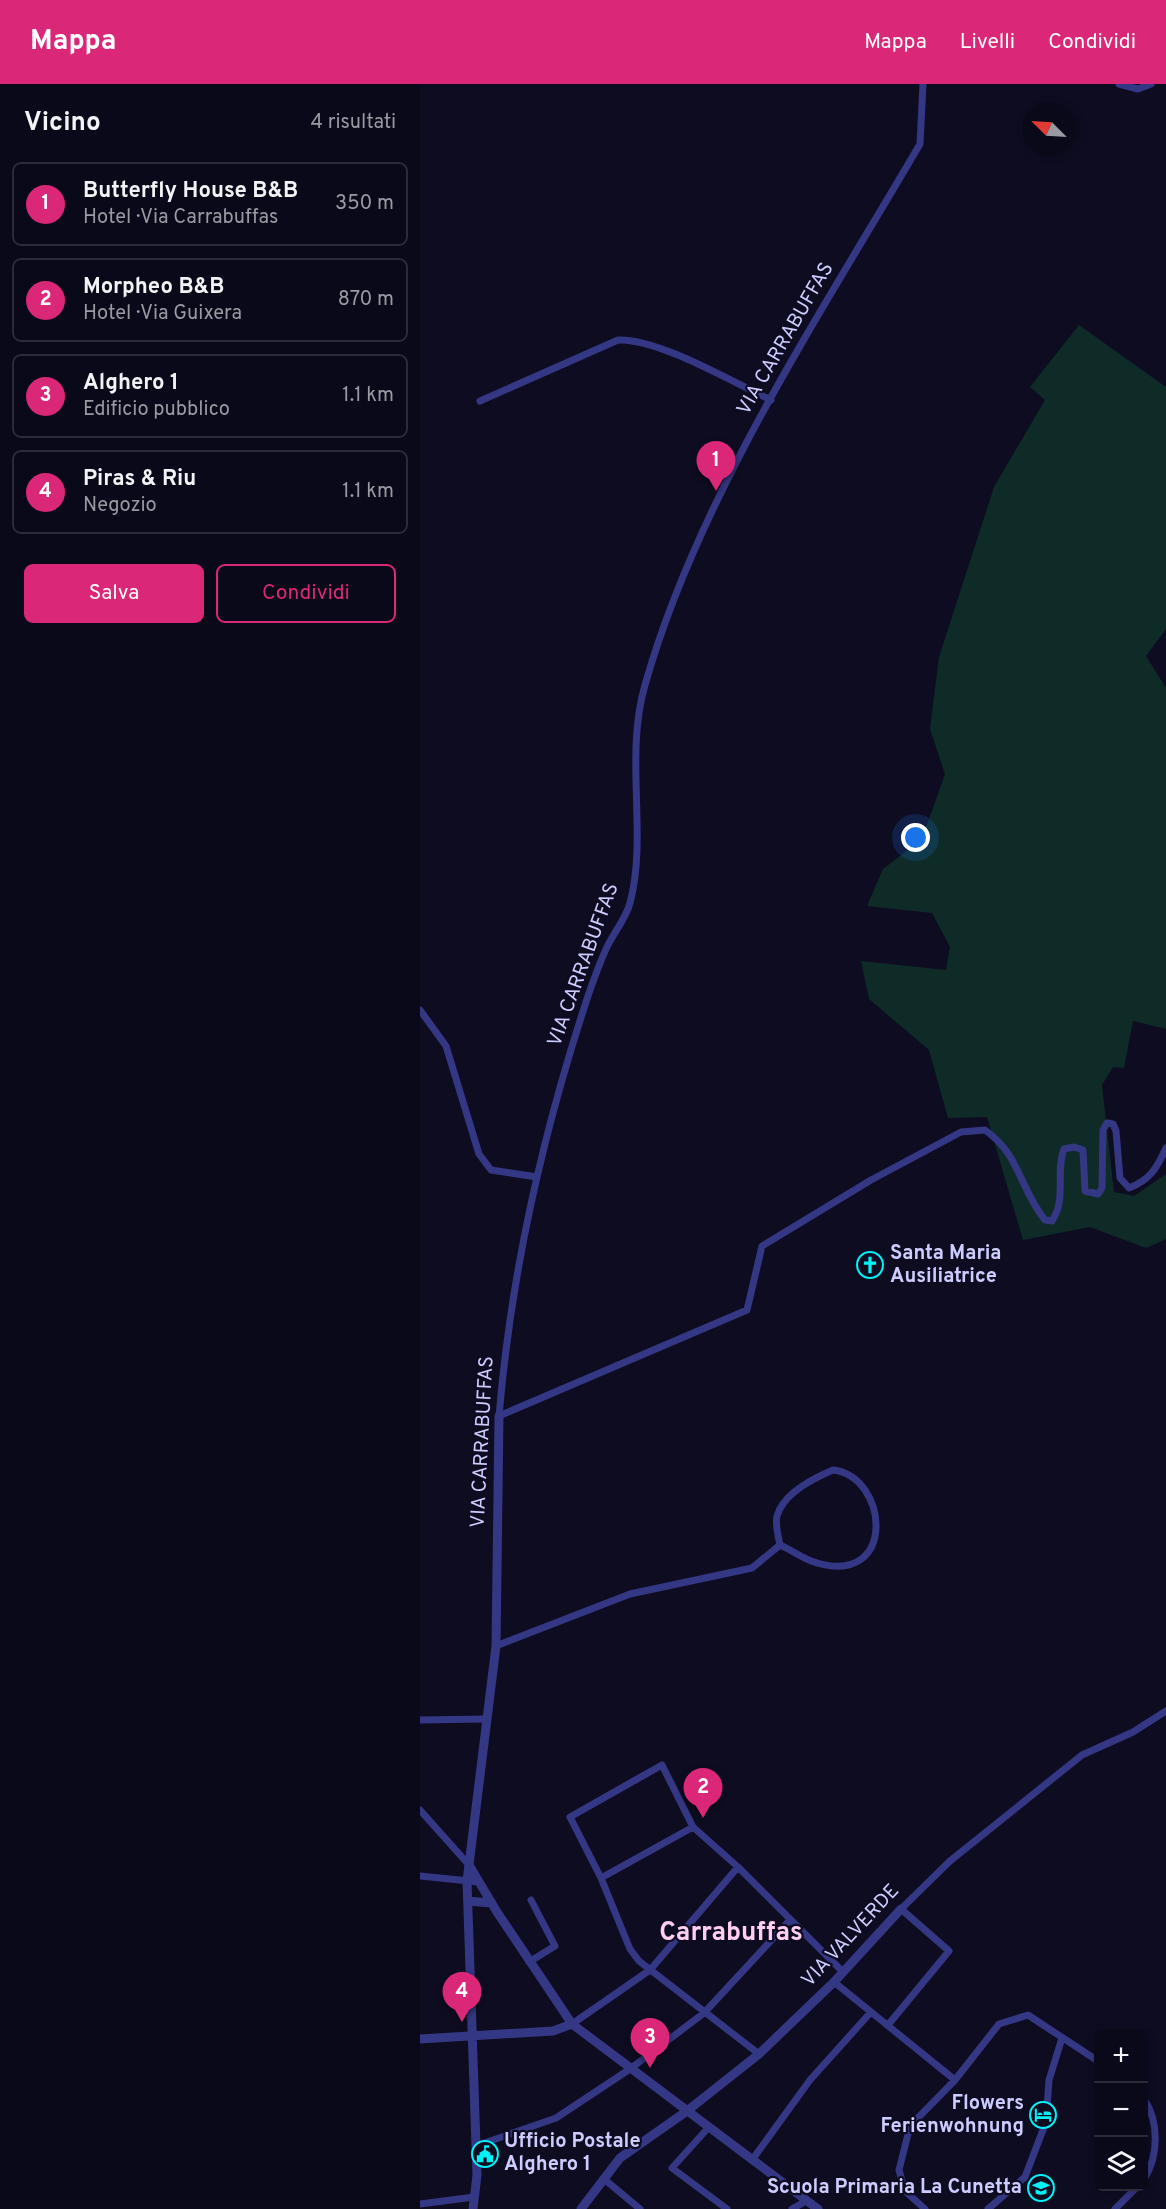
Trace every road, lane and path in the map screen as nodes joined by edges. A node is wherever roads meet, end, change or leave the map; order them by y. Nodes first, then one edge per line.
1 (923, 84) edge
2 (1119, 84) edge
3 (1151, 84) edge
4 (771, 400) junction
5 (480, 401) dead end
6 (420, 1010) edge
7 (1166, 1148) edge
8 (537, 1177) junction
9 (500, 1416) junction
10 (780, 1545) junction
11 (496, 1646) junction
12 (1166, 1711) edge
13 (487, 1719) junction
14 (420, 1720) edge
15 (420, 1810) edge
16 (693, 1827) junction
17 (469, 1865) junction
18 (738, 1867) junction
19 (420, 1876) edge
20 (601, 1878) junction
21 (467, 1881) junction
22 (479, 1882) junction
23 (531, 1900) dead end
24 (468, 1902) junction
25 (491, 1903) junction
26 (901, 1909) junction
27 (790, 1920) junction
28 (529, 1962) junction
29 (650, 1970) junction
30 (843, 1972) junction
31 (834, 1982) junction
32 (871, 2012) junction
33 (704, 2013) junction
34 (572, 2024) junction
35 (888, 2025) junction
36 (472, 2036) junction
37 (1062, 2038) junction
38 (420, 2039) edge
39 (759, 2054) junction
40 (1094, 2058) edge
41 (630, 2069) junction
42 (955, 2080) junction
43 (1148, 2105) edge
44 (687, 2111) junction
45 (708, 2127) junction
46 (476, 2146) junction
47 (752, 2160) junction
48 (1148, 2166) edge
49 (604, 2179) junction
50 (1134, 2191) edge
51 (474, 2197) junction
52 (806, 2201) junction
53 (420, 2204) edge
54 (472, 2209) edge
55 (581, 2209) edge
56 (640, 2209) edge
57 (727, 2209) edge
58 (792, 2209) edge
59 (818, 2209) edge
60 (925, 2209) edge
61 (988, 2209) edge
62 (1115, 2209) edge

1 - 4 street, VIA CARRABUFFAS
2 - 3 street
4 - 5 street
4 - 8 street, VIA CARRABUFFAS
6 - 8 street
7 - 9 street
8 - 9 street, VIA CARRABUFFAS
9 - 11 street, VIA CARRABUFFAS
10 - 10 street
10 - 11 street
11 - 13 street, VIA CARRABUFFAS
12 - 26 street, VIA VALVERDE
13 - 14 street
13 - 17 street, VIA CARRABUFFAS
15 - 17 street
16 - 18 street
16 - 20 street
16 - 20 street
17 - 21 street, VIA CARRABUFFAS
17 - 22 street
18 - 27 street
18 - 29 street
19 - 21 street
20 - 29 street
21 - 22 street
21 - 24 street, VIA CARRABUFFAS
22 - 25 street
23 - 28 street
24 - 25 street
24 - 36 street
25 - 28 street
26 - 30 street, VIA VALVERDE
26 - 35 street
27 - 30 street
27 - 33 street
28 - 34 street
29 - 33 street
29 - 34 street
30 - 31 street, VIA VALVERDE
31 - 32 street
31 - 39 street, VIA VALVERDE
32 - 35 street
32 - 47 street
33 - 39 street
33 - 41 street
34 - 36 street
34 - 41 street
35 - 42 street
36 - 38 street
36 - 46 street
37 - 40 street
37 - 42 street
37 - 61 street
39 - 44 street, VIA VALVERDE
41 - 44 street
41 - 46 street
42 - 60 street
43 - 48 street
44 - 45 street
44 - 49 street, VIA VALVERDE
45 - 47 street
45 - 57 street
46 - 51 street
47 - 52 street
49 - 55 street, VIA VALVERDE
49 - 56 street
50 - 62 street
51 - 53 street
51 - 54 street
52 - 58 street
52 - 59 street

